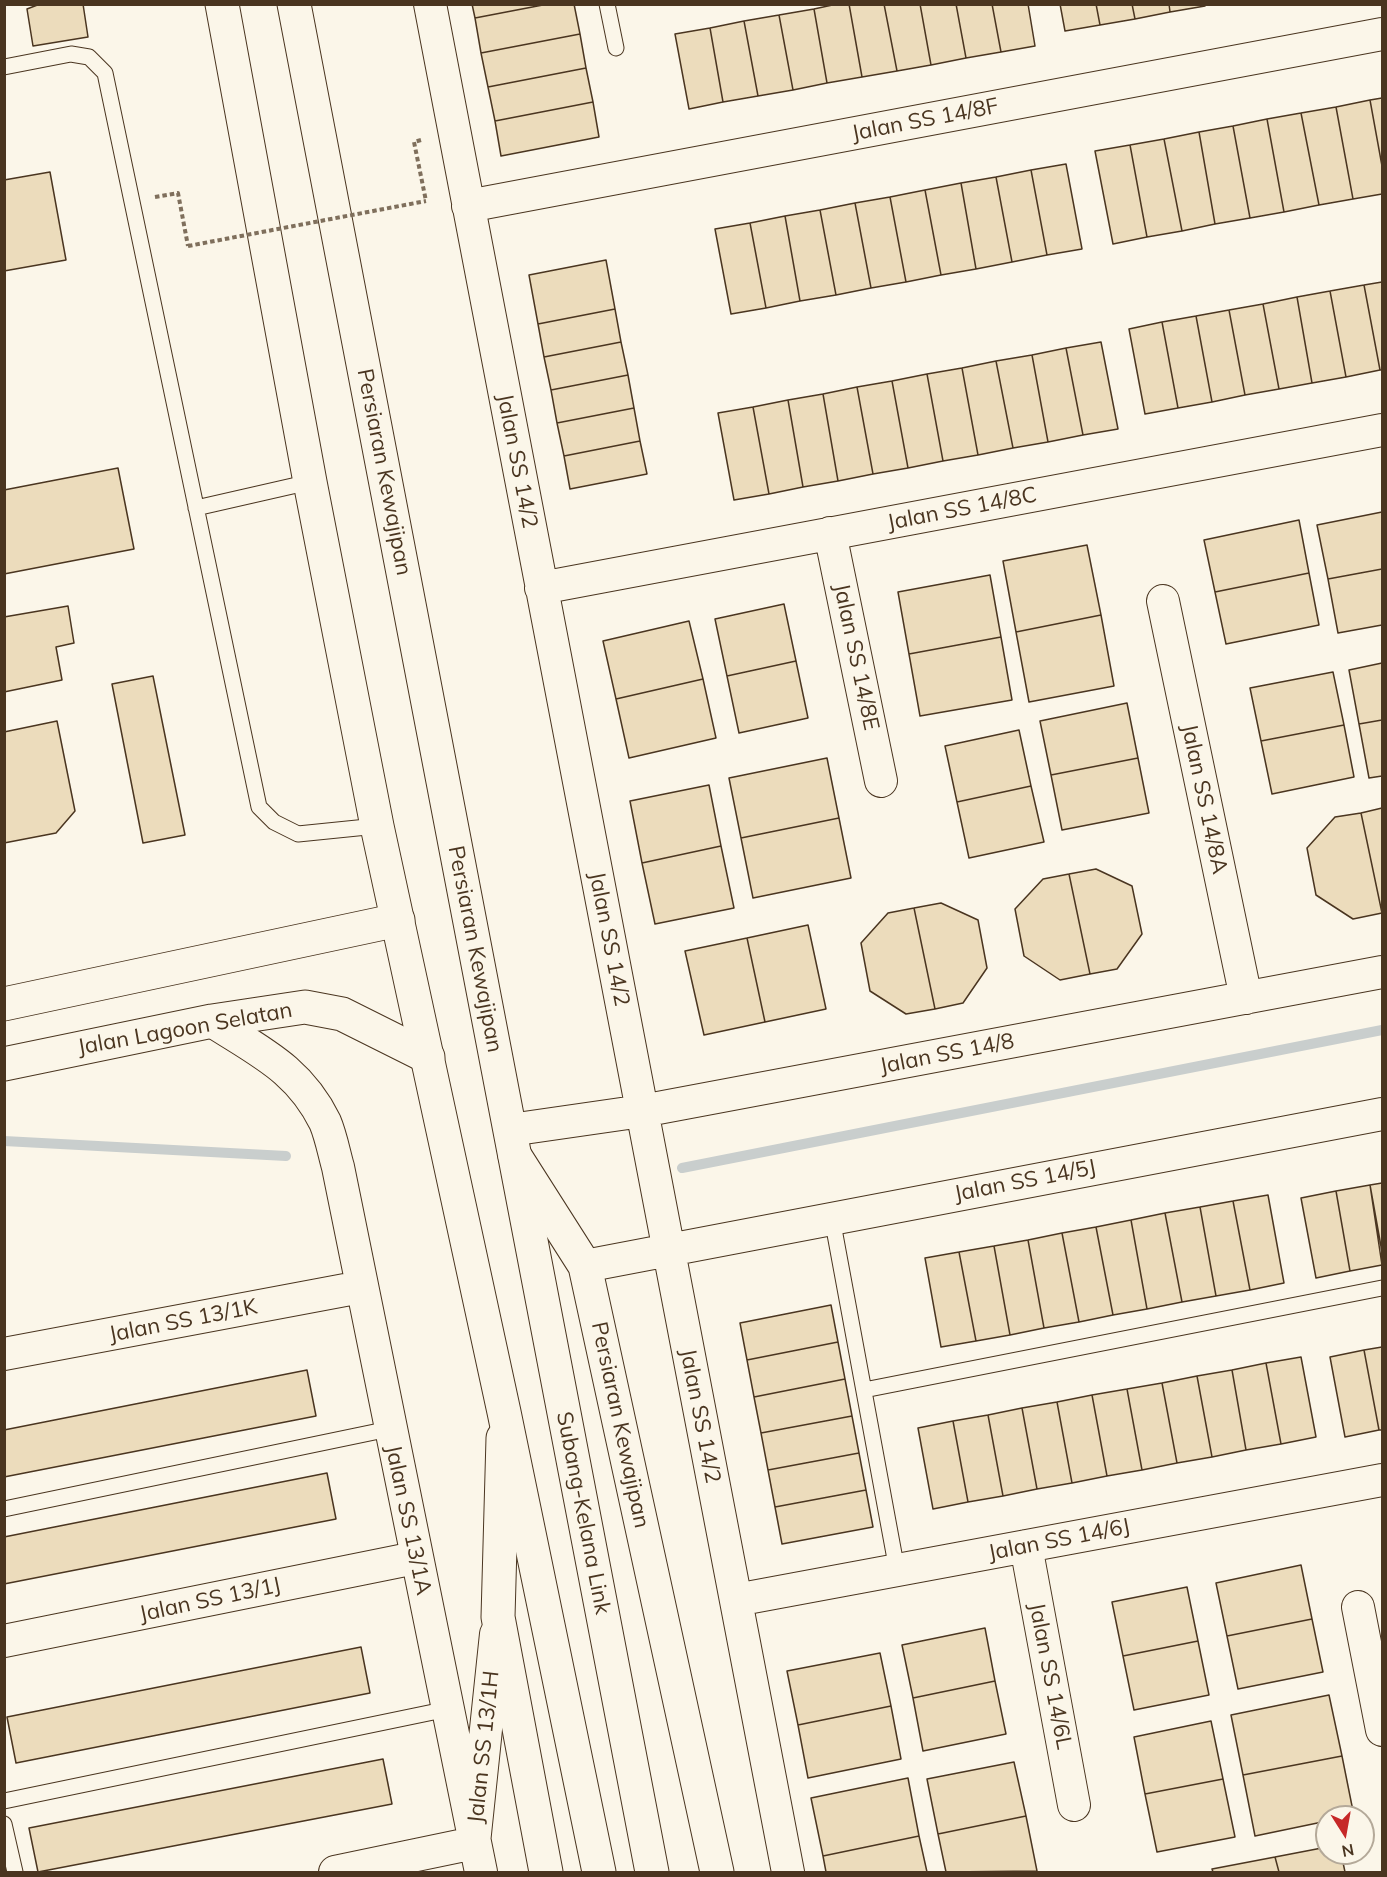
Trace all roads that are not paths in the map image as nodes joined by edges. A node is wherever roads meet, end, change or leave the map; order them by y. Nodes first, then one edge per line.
1 (222, 4) edge
2 (294, 4) edge
3 (430, 4) edge
4 (607, 4) edge
5 (1383, 34) edge
6 (616, 48) dead end
7 (4, 68) edge
8 (468, 206) junction
9 (1383, 430) edge
10 (310, 482) junction
11 (196, 508) junction
12 (830, 533) junction
13 (541, 588) junction
14 (1163, 601) dead end
15 (881, 781) dead end
16 (376, 826) junction
17 (398, 920) junction
18 (1383, 972) edge
19 (1246, 998) junction
20 (4, 1004) edge
21 (212, 1021) junction
22 (429, 1057) junction
23 (4, 1064) edge
24 (642, 1111) junction
25 (1383, 1114) edge
26 (512, 1142) junction
27 (832, 1218) junction
28 (668, 1249) junction
29 (585, 1266) junction
30 (362, 1287) junction
31 (1383, 1288) edge
32 (4, 1354) edge
33 (864, 1390) junction
34 (504, 1412) junction
35 (389, 1429) junction
36 (1383, 1480) edge
37 (4, 1509) edge
38 (1026, 1546) junction
39 (415, 1558) junction
40 (897, 1570) junction
41 (736, 1600) junction
42 (1358, 1607) dead end
43 (498, 1617) junction
44 (4, 1641) edge
45 (448, 1709) junction
46 (1383, 1730) edge
47 (4, 1801) edge
48 (1074, 1805) dead end
49 (4, 1824) edge
50 (478, 1858) edge
51 (15, 1872) edge
52 (335, 1872) edge
53 (546, 1872) edge
54 (599, 1872) edge
55 (652, 1872) edge
56 (717, 1872) edge
57 (788, 1872) edge

1 - 10 main road
2 - 26 main road, Persiaran Kewajipan
3 - 8 street, Jalan SS 14/2
4 - 6 lane
5 - 8 street, Jalan SS 14/8F
7 - 11 lane
8 - 13 street, Jalan SS 14/2
9 - 12 street, Jalan SS 14/8C
10 - 11 lane
10 - 16 main road
11 - 16 lane
12 - 13 street, Jalan SS 14/8C
12 - 15 street, Jalan SS 14/8E
13 - 24 street, Jalan SS 14/2
14 - 19 street, Jalan SS 14/8A
16 - 17 main road
17 - 20 main road
17 - 22 main road
18 - 19 street, Jalan SS 14/8
19 - 24 street, Jalan SS 14/8
21 - 22 main road, Jalan Lagoon Selatan
21 - 23 main road, Jalan Lagoon Selatan
21 - 30 street, Jalan SS 13/1A
22 - 34 main road
24 - 26 street, Jalan SS 14/8
24 - 28 street, Jalan SS 14/2
25 - 27 street, Jalan SS 14/5J
26 - 29 main road, Persiaran Kewajipan
26 - 55 main road, Subang-Kelana Link
27 - 28 street, Jalan SS 14/5J
27 - 33 lane
28 - 29 street, Jalan SS 14/5J
28 - 41 street, Jalan SS 14/2
29 - 56 main road, Persiaran Kewajipan
30 - 32 street, Jalan SS 13/1K
30 - 35 street, Jalan SS 13/1A
31 - 33 lane
33 - 40 lane
34 - 43 main road
34 - 54 main road
35 - 37 lane
35 - 39 street, Jalan SS 13/1A
36 - 38 street, Jalan SS 14/6J
38 - 40 street, Jalan SS 14/6J
38 - 48 street, Jalan SS 14/6L
39 - 44 street, Jalan SS 13/1J
39 - 45 street, Jalan SS 13/1A
40 - 41 street, Jalan SS 14/6J
41 - 57 street, Jalan SS 14/2
42 - 46 street
43 - 50 street, Jalan SS 13/1H
43 - 53 main road
45 - 47 lane
45 - 50 street, Jalan SS 13/1A
49 - 51 lane
50 - 52 street, Jalan SS 13/1H

